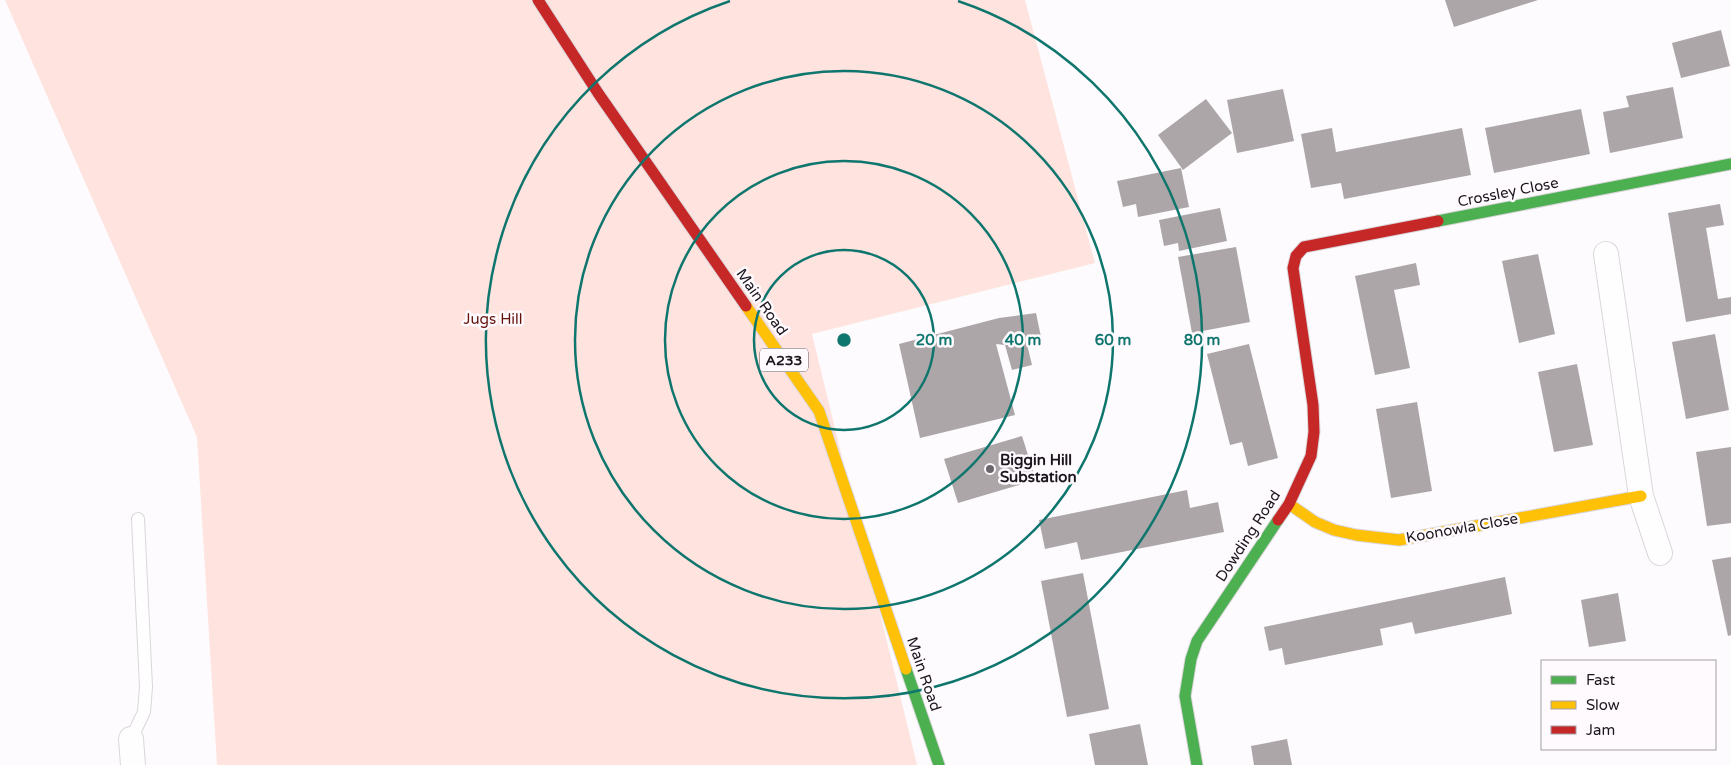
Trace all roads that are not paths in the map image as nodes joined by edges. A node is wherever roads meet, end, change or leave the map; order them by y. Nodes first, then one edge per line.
1 (538, 0) edge
2 (1731, 164) edge
3 (1606, 254) dead end
4 (1295, 256) joint
5 (1641, 496) junction
6 (1289, 504) junction
7 (138, 520) dead end
8 (1660, 553) dead end
9 (132, 738) joint
10 (133, 765) edge
11 (939, 765) edge
12 (1197, 765) edge

1 - 11 street, Main Road / A233
2 - 4 street, Crossley Close
3 - 5 street
4 - 6 street, Dowding Road
5 - 6 street, Koonowla Close
5 - 8 street
6 - 12 street, Dowding Road
7 - 9 lane
9 - 10 street

